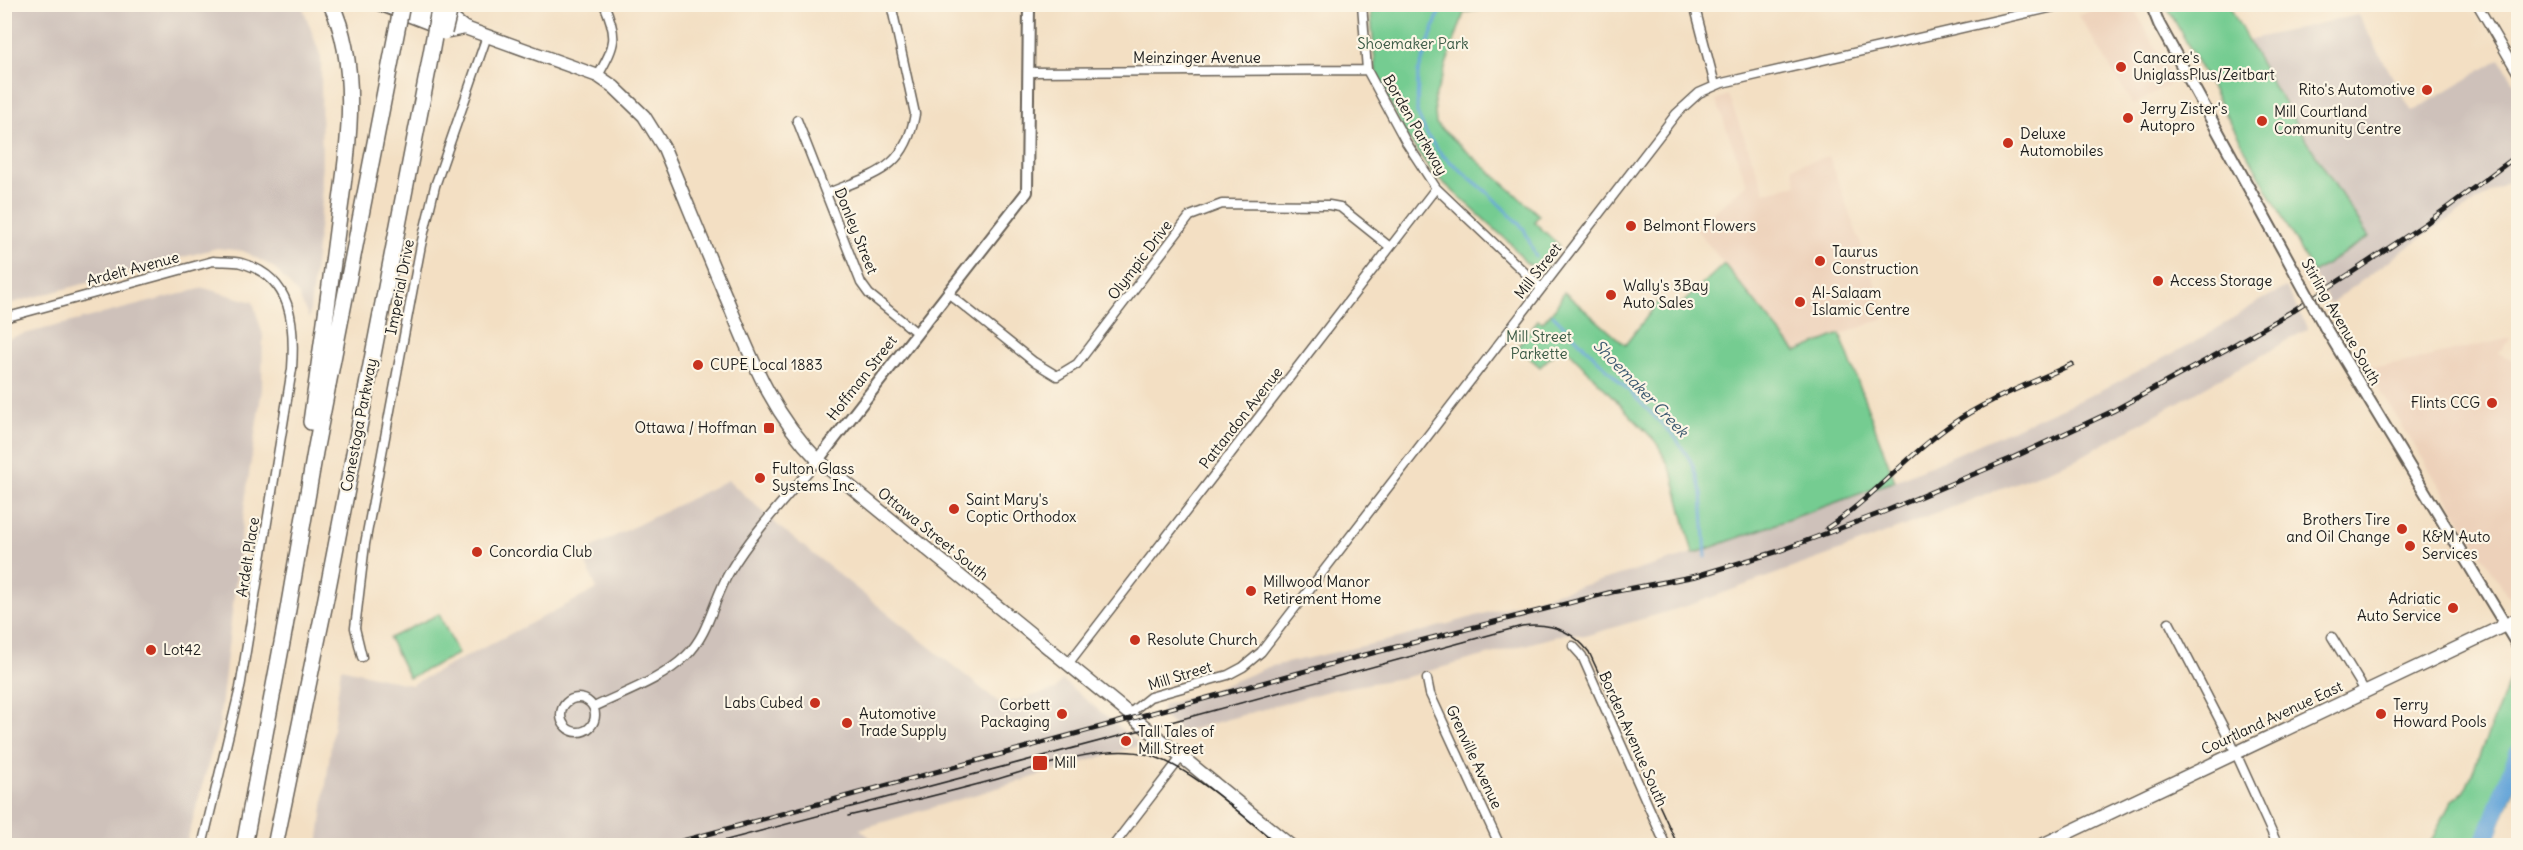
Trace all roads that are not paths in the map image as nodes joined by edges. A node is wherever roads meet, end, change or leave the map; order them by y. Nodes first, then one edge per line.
1 (331, 4) edge
2 (379, 4) edge
3 (402, 4) edge
4 (411, 4) edge
5 (440, 4) edge
6 (451, 4) edge
7 (604, 4) edge
8 (891, 4) edge
9 (1029, 4) edge
10 (1362, 4) edge
11 (1694, 4) edge
12 (2067, 4) edge
13 (2151, 4) edge
14 (2478, 4) edge
15 (465, 28) junction
16 (487, 36) junction
17 (432, 69) junction
18 (1367, 70) junction
19 (1028, 72) junction
20 (2518, 74) edge
21 (598, 76) junction
22 (1715, 85) junction
23 (797, 120) dead end
24 (1436, 188) junction
25 (826, 194) junction
26 (1390, 247) junction
27 (268, 276) joint
28 (1541, 288) junction
29 (948, 294) junction
30 (4, 318) edge
31 (917, 333) junction
32 (315, 452) junction
33 (818, 460) junction
34 (2518, 619) edge
35 (2169, 622) dead end
36 (2505, 625) junction
37 (2332, 637) dead end
38 (1572, 646) dead end
39 (2518, 646) edge
40 (362, 657) dead end
41 (1068, 664) junction
42 (1427, 679) dead end
43 (2365, 691) junction
44 (594, 707) junction
45 (1130, 713) junction
46 (2234, 752) junction
47 (1183, 755) junction
48 (1276, 841) edge
49 (202, 846) edge
50 (244, 846) edge
51 (275, 846) edge
52 (1113, 846) edge
53 (1291, 846) edge
54 (1500, 846) edge
55 (1666, 846) edge
56 (2040, 846) edge
57 (2278, 846) edge

1 - 32 highway
2 - 15 main road, Ottawa Street South
3 - 32 highway, bridge
4 - 15 main road, Ottawa Street South
5 - 17 highway, Conestoga Parkway, bridge
6 - 17 highway, bridge
7 - 21 street
8 - 25 street
9 - 19 street, Hoffman Street
10 - 18 street, Borden Parkway
11 - 22 street
12 - 22 street, Mill Street
13 - 36 street, Stirling Avenue South, bridge
14 - 20 street
15 - 16 main road, Ottawa Street South
16 - 21 main road, Ottawa Street South
16 - 40 street, Imperial Drive
17 - 51 highway, Conestoga Parkway
18 - 19 street, Meinzinger Avenue
18 - 24 street, Borden Parkway
19 - 29 street, Hoffman Street
21 - 33 main road, Ottawa Street South
22 - 28 street, Mill Street
23 - 25 street, Donley Street
24 - 26 street, Pattandon Avenue
24 - 28 street, Borden Parkway
25 - 31 street, Donley Street
26 - 29 street, Olympic Drive
26 - 41 street, Pattandon Avenue
27 - 30 street, Ardelt Avenue
27 - 49 street, Ardelt Place
28 - 45 street, Mill Street
29 - 31 street, Hoffman Street
31 - 33 street, Hoffman Street
32 - 50 highway
33 - 41 main road, Ottawa Street South
33 - 44 street, Hoffman Street
34 - 36 main road, Courtland Avenue East
35 - 46 street
36 - 39 street, Stirling Avenue South
36 - 43 main road, Courtland Avenue East
37 - 43 street
38 - 55 street, Borden Avenue South
41 - 45 main road, Ottawa Street South
42 - 54 street, Grenville Avenue
43 - 46 main road, Courtland Avenue East
44 - 44 street
45 - 47 main road, Ottawa Street South
46 - 56 main road, Courtland Avenue East
46 - 57 street
47 - 48 main road, Ottawa Street South
47 - 52 street
48 - 53 main road, Ottawa Street South

